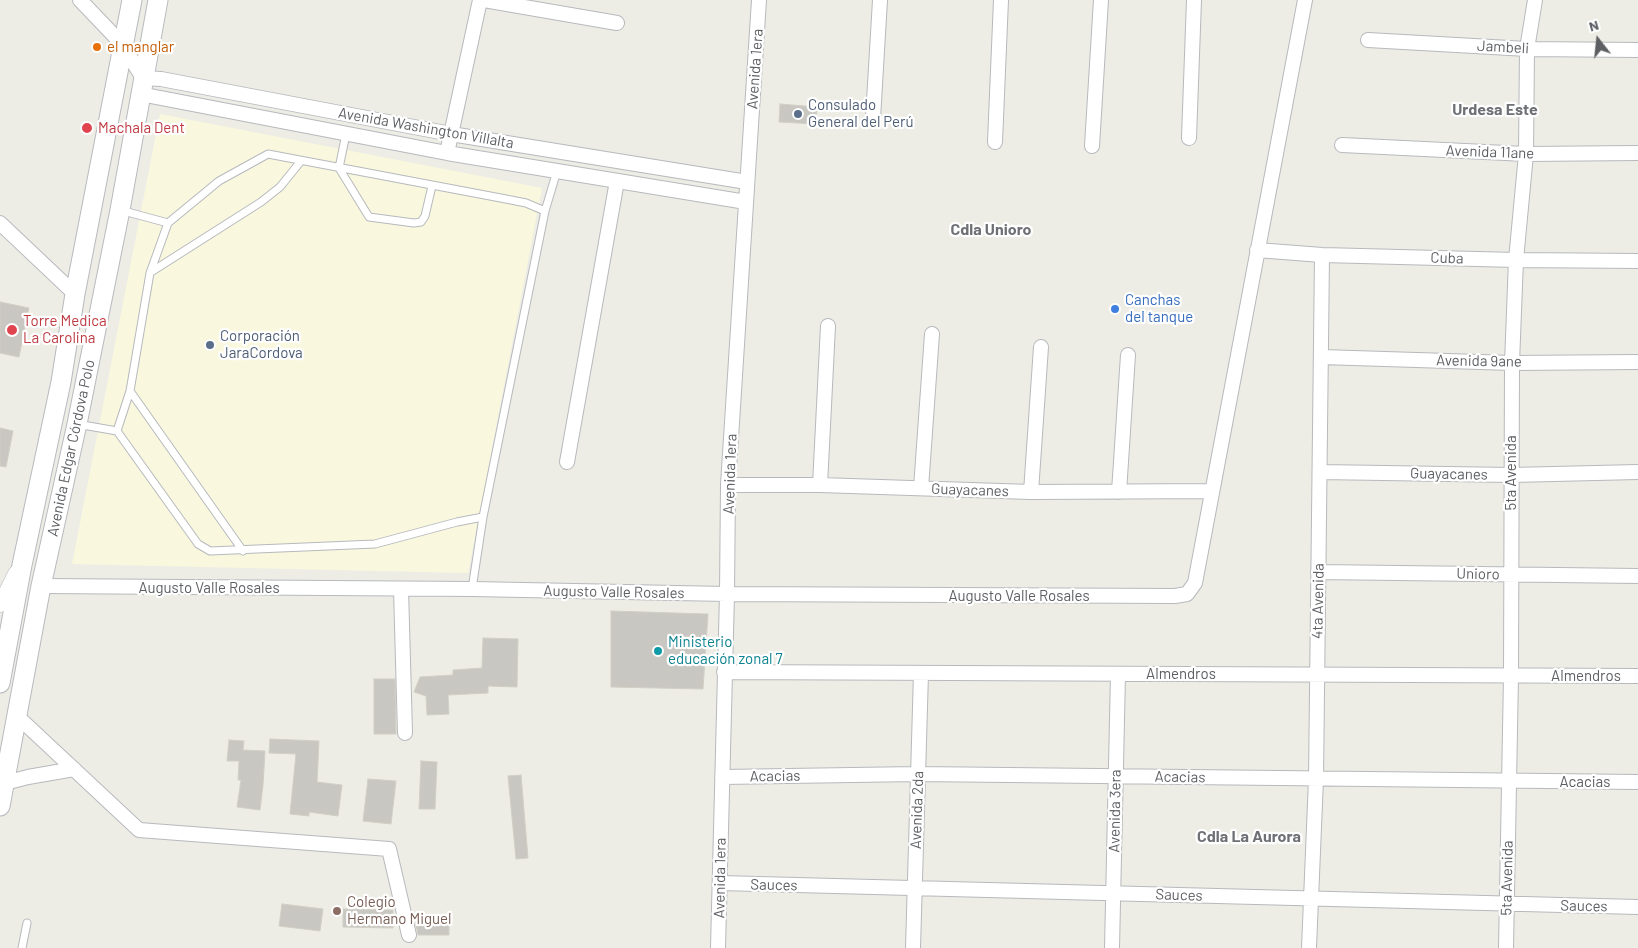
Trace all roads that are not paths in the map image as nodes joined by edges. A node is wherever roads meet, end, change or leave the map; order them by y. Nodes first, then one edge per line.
1 (80, 0) edge
2 (132, 0) edge
3 (158, 0) edge
4 (480, 0) edge
5 (484, 0) edge
6 (759, 0) edge
7 (880, 0) edge
8 (1001, 0) edge
9 (1101, 0) edge
10 (1194, 0) edge
11 (1305, 0) edge
12 (1535, 0) edge
13 (617, 23) dead end
14 (1368, 40) dead end
15 (122, 44) junction
16 (1527, 49) junction
17 (1638, 50) edge
18 (141, 86) junction
19 (873, 118) dead end
20 (346, 134) junction
21 (451, 134) junction
22 (1189, 138) dead end
23 (995, 142) dead end
24 (1342, 145) dead end
25 (1092, 146) dead end
26 (448, 153) junction
27 (1638, 153) edge
28 (1526, 154) junction
29 (301, 161) junction
30 (339, 168) junction
31 (557, 171) junction
32 (617, 181) junction
33 (747, 182) junction
34 (432, 186) junction
35 (746, 202) junction
36 (120, 210) junction
37 (545, 211) junction
38 (168, 223) junction
39 (0, 224) edge
40 (1257, 250) junction
41 (1322, 255) junction
42 (1516, 260) junction
43 (1638, 261) edge
44 (150, 272) junction
45 (76, 294) junction
46 (828, 326) dead end
47 (932, 334) dead end
48 (1041, 347) dead end
49 (1128, 355) dead end
50 (1321, 357) junction
51 (1512, 362) junction
52 (1638, 362) edge
53 (130, 391) junction
54 (77, 424) junction
55 (117, 431) junction
56 (567, 462) dead end
57 (1320, 472) junction
58 (1638, 472) edge
59 (1511, 475) junction
60 (728, 485) junction
61 (820, 485) junction
62 (921, 488) junction
63 (1212, 491) junction
64 (1031, 492) junction
65 (1119, 492) junction
66 (483, 518) junction
67 (244, 551) junction
68 (22, 565) junction
69 (1318, 572) junction
70 (1512, 575) junction
71 (1638, 576) edge
72 (41, 586) junction
73 (401, 589) junction
74 (472, 589) junction
75 (727, 594) junction
76 (0, 603) edge
77 (724, 672) junction
78 (921, 673) junction
79 (1118, 674) junction
80 (1317, 674) junction
81 (1511, 676) junction
82 (1638, 676) edge
83 (0, 683) edge
84 (18, 717) junction
85 (405, 733) dead end
86 (74, 769) junction
87 (918, 774) junction
88 (1116, 776) junction
89 (722, 777) junction
90 (1316, 778) junction
91 (1509, 781) junction
92 (1638, 782) edge
93 (5, 783) junction
94 (0, 806) edge
95 (720, 884) junction
96 (915, 888) junction
97 (1113, 893) junction
98 (1311, 899) junction
99 (1506, 904) junction
100 (1638, 907) edge
101 (27, 922) dead end
102 (409, 936) dead end
103 (22, 948) edge
104 (718, 948) edge
105 (913, 948) edge
106 (1112, 948) edge
107 (1309, 948) edge
108 (1506, 948) edge

1 - 15 street
2 - 15 main road, Avenida Edgar Córdova Polo
3 - 18 main road, Avenida Edgar Córdova Polo
4 - 21 street
5 - 13 street
6 - 33 street, Avenida 1era
7 - 19 street
8 - 23 street
9 - 25 street
10 - 22 street
11 - 40 street
12 - 16 street, 5ta Avenida
14 - 16 street, Jambeli
15 - 18 street
15 - 45 main road, Avenida Edgar Córdova Polo
16 - 17 street, Jambeli
16 - 28 street, 5ta Avenida
18 - 20 street, Avenida Washington Villalta
18 - 21 street, Avenida Washington Villalta
18 - 36 main road, Avenida Edgar Córdova Polo
20 - 26 street, Avenida Washington Villalta
20 - 30 lane
21 - 26 street
21 - 33 street, Avenida Washington Villalta
24 - 28 street, Avenida 11ane
26 - 31 street, Avenida Washington Villalta
27 - 28 street, Avenida 11ane
28 - 42 street, 5ta Avenida
29 - 30 lane
29 - 38 lane
29 - 44 lane
30 - 34 lane
30 - 34 lane
31 - 32 street, Avenida Washington Villalta
31 - 37 lane
32 - 35 street, Avenida Washington Villalta
32 - 56 street
33 - 35 street, Avenida 1era
34 - 37 lane
35 - 60 street, Avenida 1era
36 - 38 lane
36 - 54 main road, Avenida Edgar Córdova Polo
37 - 66 lane
38 - 44 lane
39 - 45 street
40 - 41 street, Cuba
40 - 63 street
41 - 42 street, Cuba
41 - 50 street, 4ta Avenida
42 - 43 street, Cuba
42 - 51 street, 5ta Avenida
44 - 53 lane
45 - 68 main road, Avenida Edgar Córdova Polo
46 - 61 street
47 - 62 street
48 - 64 street
49 - 65 street
50 - 51 street, Avenida 9ane
50 - 57 street, 4ta Avenida
51 - 52 street, Avenida 9ane
51 - 59 street, 5ta Avenida
53 - 55 lane
53 - 67 lane
54 - 55 lane
54 - 72 main road, Avenida Edgar Córdova Polo
55 - 67 lane
57 - 59 street, Guayacanes
57 - 69 street, 4ta Avenida
58 - 59 street, Guayacanes
59 - 70 street, 5ta Avenida
60 - 61 street, Guayacanes
60 - 75 street, Avenida 1era
61 - 62 street, Guayacanes
62 - 64 street, Guayacanes
63 - 65 street, Guayacanes
63 - 75 street, Augusto Valle Rosales
64 - 65 street, Guayacanes
66 - 67 lane
66 - 74 lane
68 - 76 street
68 - 83 main road, Avenida Edgar Córdova Polo
69 - 70 street, Unioro
69 - 80 street, 4ta Avenida
70 - 71 street, Unioro
70 - 81 street, 5ta Avenida
72 - 73 street, Augusto Valle Rosales
72 - 84 main road, Avenida Edgar Córdova Polo
73 - 74 street, Augusto Valle Rosales
73 - 85 street
74 - 75 street, Augusto Valle Rosales
75 - 77 street, Avenida 1era
77 - 78 street, Almendros
77 - 89 street, Avenida 1era
78 - 79 street, Almendros
78 - 87 street, Avenida 2da
79 - 80 street, Almendros
79 - 88 street, Avenida 3era
80 - 81 street, Almendros
80 - 90 street, 4ta Avenida
81 - 82 street, Almendros
81 - 91 street, 5ta Avenida
84 - 86 street
84 - 93 main road, Avenida Edgar Córdova Polo
86 - 93 street
86 - 102 street
87 - 88 street, Acacias
87 - 89 street, Acacias
87 - 96 street, Avenida 2da
88 - 90 street, Acacias
88 - 97 street, Avenida 3era
89 - 95 street, Avenida 1era
90 - 91 street, Acacias
90 - 98 street, 4ta Avenida
91 - 92 street, Acacias
91 - 99 street, 5ta Avenida
93 - 94 main road, Avenida Edgar Córdova Polo
95 - 96 street, Sauces
95 - 104 street, Avenida 1era
96 - 97 street, Sauces
96 - 105 street, Avenida 2da
97 - 98 street, Sauces
97 - 106 street, Avenida 3era
98 - 99 street, Sauces
98 - 107 street, 4ta Avenida
99 - 100 street, Sauces
99 - 108 street, 5ta Avenida
101 - 103 lane

